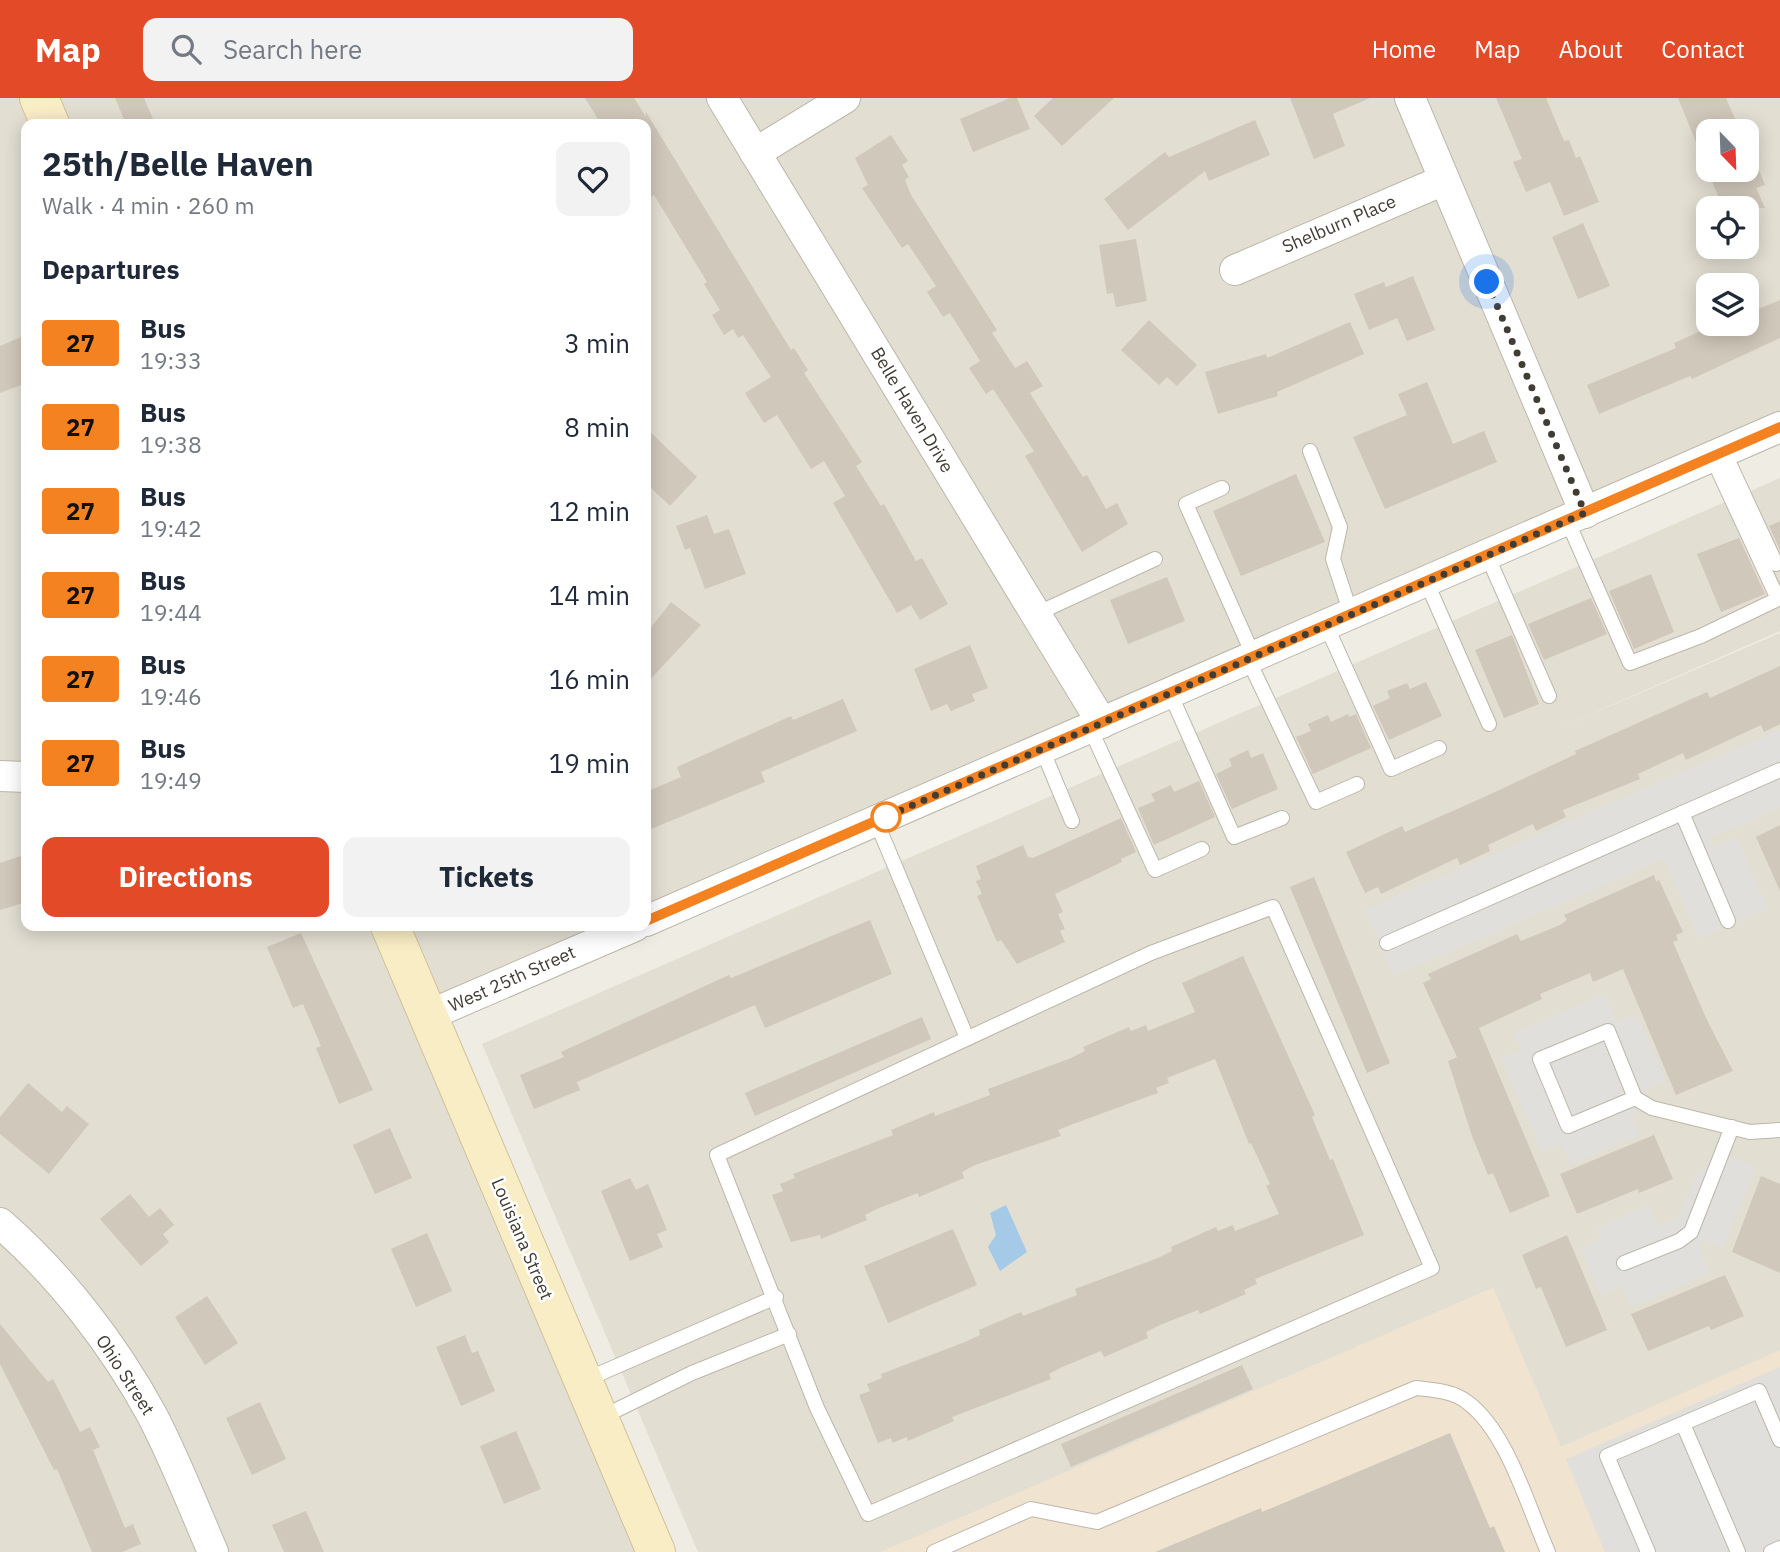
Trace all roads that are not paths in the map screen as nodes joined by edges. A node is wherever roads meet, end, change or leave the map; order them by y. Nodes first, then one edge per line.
1 (39, 98) edge
2 (722, 98) edge
3 (845, 98) edge
4 (1409, 98) edge
5 (48, 119) edge
6 (755, 153) junction
7 (1444, 180) junction
8 (1235, 270) dead end
9 (1780, 427) edge
10 (1310, 451) dead end
11 (1718, 454) junction
12 (1222, 488) dead end
13 (1576, 517) junction
14 (1487, 555) junction
15 (1155, 559) dead end
16 (1776, 564) dead end
17 (1426, 582) junction
18 (1036, 614) junction
19 (1339, 620) junction
20 (1251, 658) junction
21 (1170, 693) junction
22 (1549, 696) dead end
23 (1489, 724) dead end
24 (1096, 725) junction
25 (1042, 748) junction
26 (1439, 748) dead end
27 (1780, 770) edge
28 (0, 776) edge
29 (21, 777) edge
30 (1357, 783) dead end
31 (1682, 813) junction
32 (1282, 818) dead end
33 (876, 821) junction
34 (1072, 821) dead end
35 (1202, 849) dead end
36 (651, 919) edge
37 (1728, 921) dead end
38 (392, 931) edge
39 (623, 931) edge
40 (1387, 943) dead end
41 (427, 1016) junction
42 (968, 1038) junction
43 (1635, 1098) junction
44 (1732, 1128) junction
45 (1780, 1130) edge
46 (0, 1223) edge
47 (1623, 1263) dead end
48 (776, 1297) junction
49 (789, 1334) junction
50 (583, 1381) junction
51 (599, 1418) junction
52 (1683, 1424) junction
53 (1780, 1440) edge
54 (1780, 1548) edge
55 (213, 1552) edge
56 (656, 1552) edge
57 (934, 1552) edge
58 (1548, 1552) edge
59 (1648, 1552) edge
60 (1738, 1552) edge
61 (1771, 1552) edge

1 - 5 main road
2 - 6 street, Belle Haven Drive
3 - 6 street
4 - 7 street
6 - 18 street, Belle Haven Drive
7 - 8 street, Shelburn Place
7 - 13 street
9 - 11 street
10 - 19 lane
11 - 13 street
11 - 13 lane
11 - 16 lane
12 - 20 lane
13 - 14 street
14 - 17 street
14 - 22 lane
15 - 18 lane
17 - 19 street
17 - 23 lane
18 - 24 street, Belle Haven Drive
19 - 20 street
19 - 26 lane
20 - 21 street
20 - 30 lane
21 - 24 street
21 - 32 lane
24 - 25 street
24 - 35 lane
25 - 33 street
25 - 34 lane
27 - 31 lane
28 - 29 street
31 - 37 lane
31 - 40 lane
33 - 36 street
33 - 42 lane
38 - 41 main road, Louisiana Street
39 - 41 street, West 25th Street
41 - 50 main road, Louisiana Street
42 - 48 lane
42 - 49 lane
43 - 43 lane
43 - 44 lane
44 - 45 lane
44 - 47 lane
46 - 55 street, Ohio Street
48 - 49 lane
48 - 50 lane
49 - 51 lane
50 - 51 main road, Louisiana Street
51 - 56 main road, Louisiana Street
52 - 53 lane
52 - 59 lane
52 - 60 lane
54 - 61 lane
57 - 58 lane

